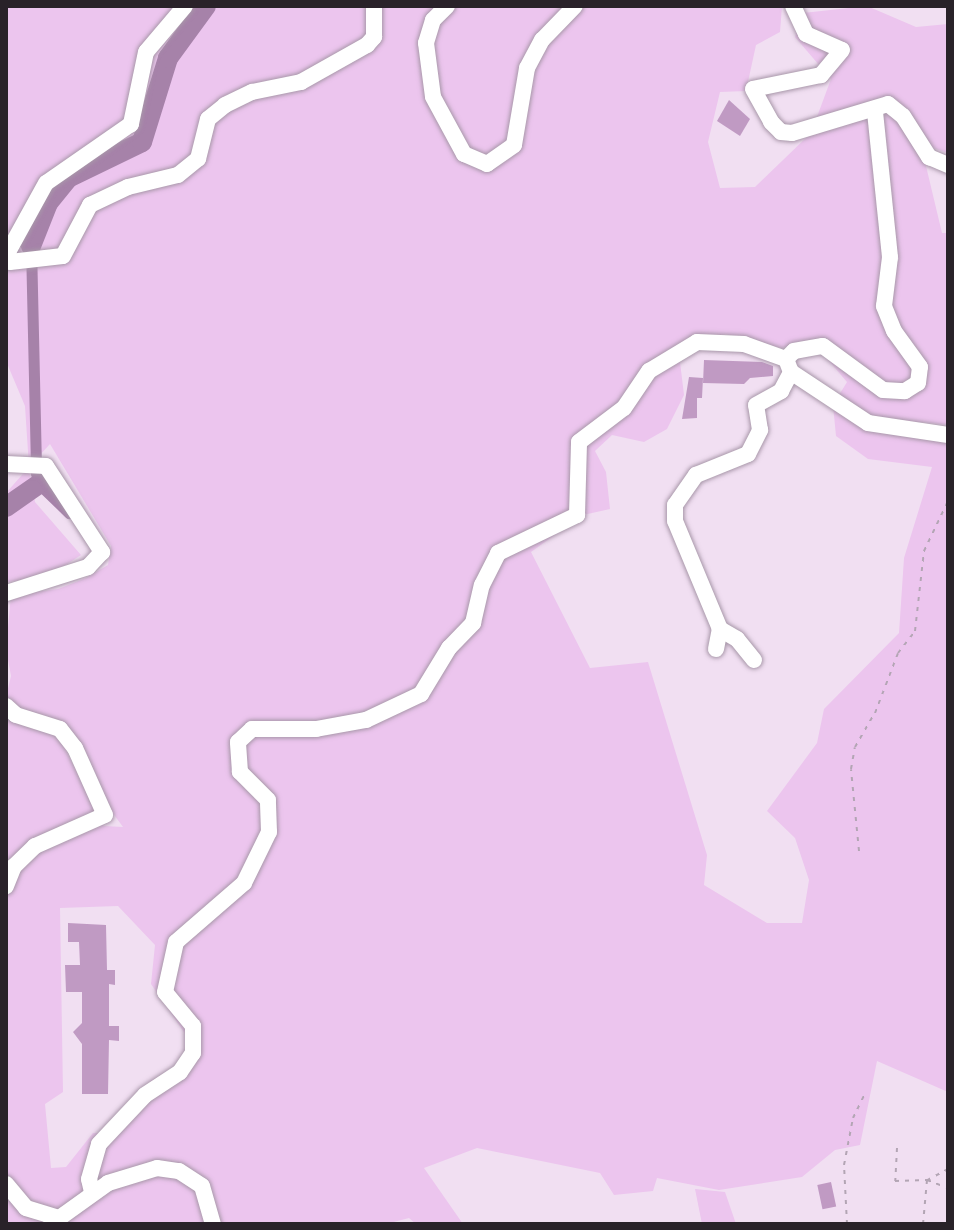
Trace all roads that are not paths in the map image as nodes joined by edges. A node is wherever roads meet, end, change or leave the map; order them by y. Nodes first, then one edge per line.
1 (185, 6) edge
2 (374, 6) edge
3 (447, 6) edge
4 (575, 6) edge
5 (793, 6) edge
6 (875, 112) junction
7 (948, 165) edge
8 (12, 256) edge
9 (788, 365) junction
10 (948, 435) edge
11 (6, 464) edge
12 (6, 593) edge
13 (720, 629) junction
14 (716, 649) dead end
15 (754, 660) dead end
16 (6, 706) edge
17 (6, 886) edge
18 (6, 1184) edge
19 (92, 1192) junction
20 (55, 1221) edge
21 (213, 1224) edge

1 - 8 street
2 - 8 street
3 - 4 street
5 - 6 street
6 - 7 street
6 - 9 street
9 - 10 street
9 - 13 street
9 - 19 street
11 - 12 street
13 - 14 street
13 - 15 street
16 - 17 street
18 - 20 street
19 - 20 street
19 - 21 street

